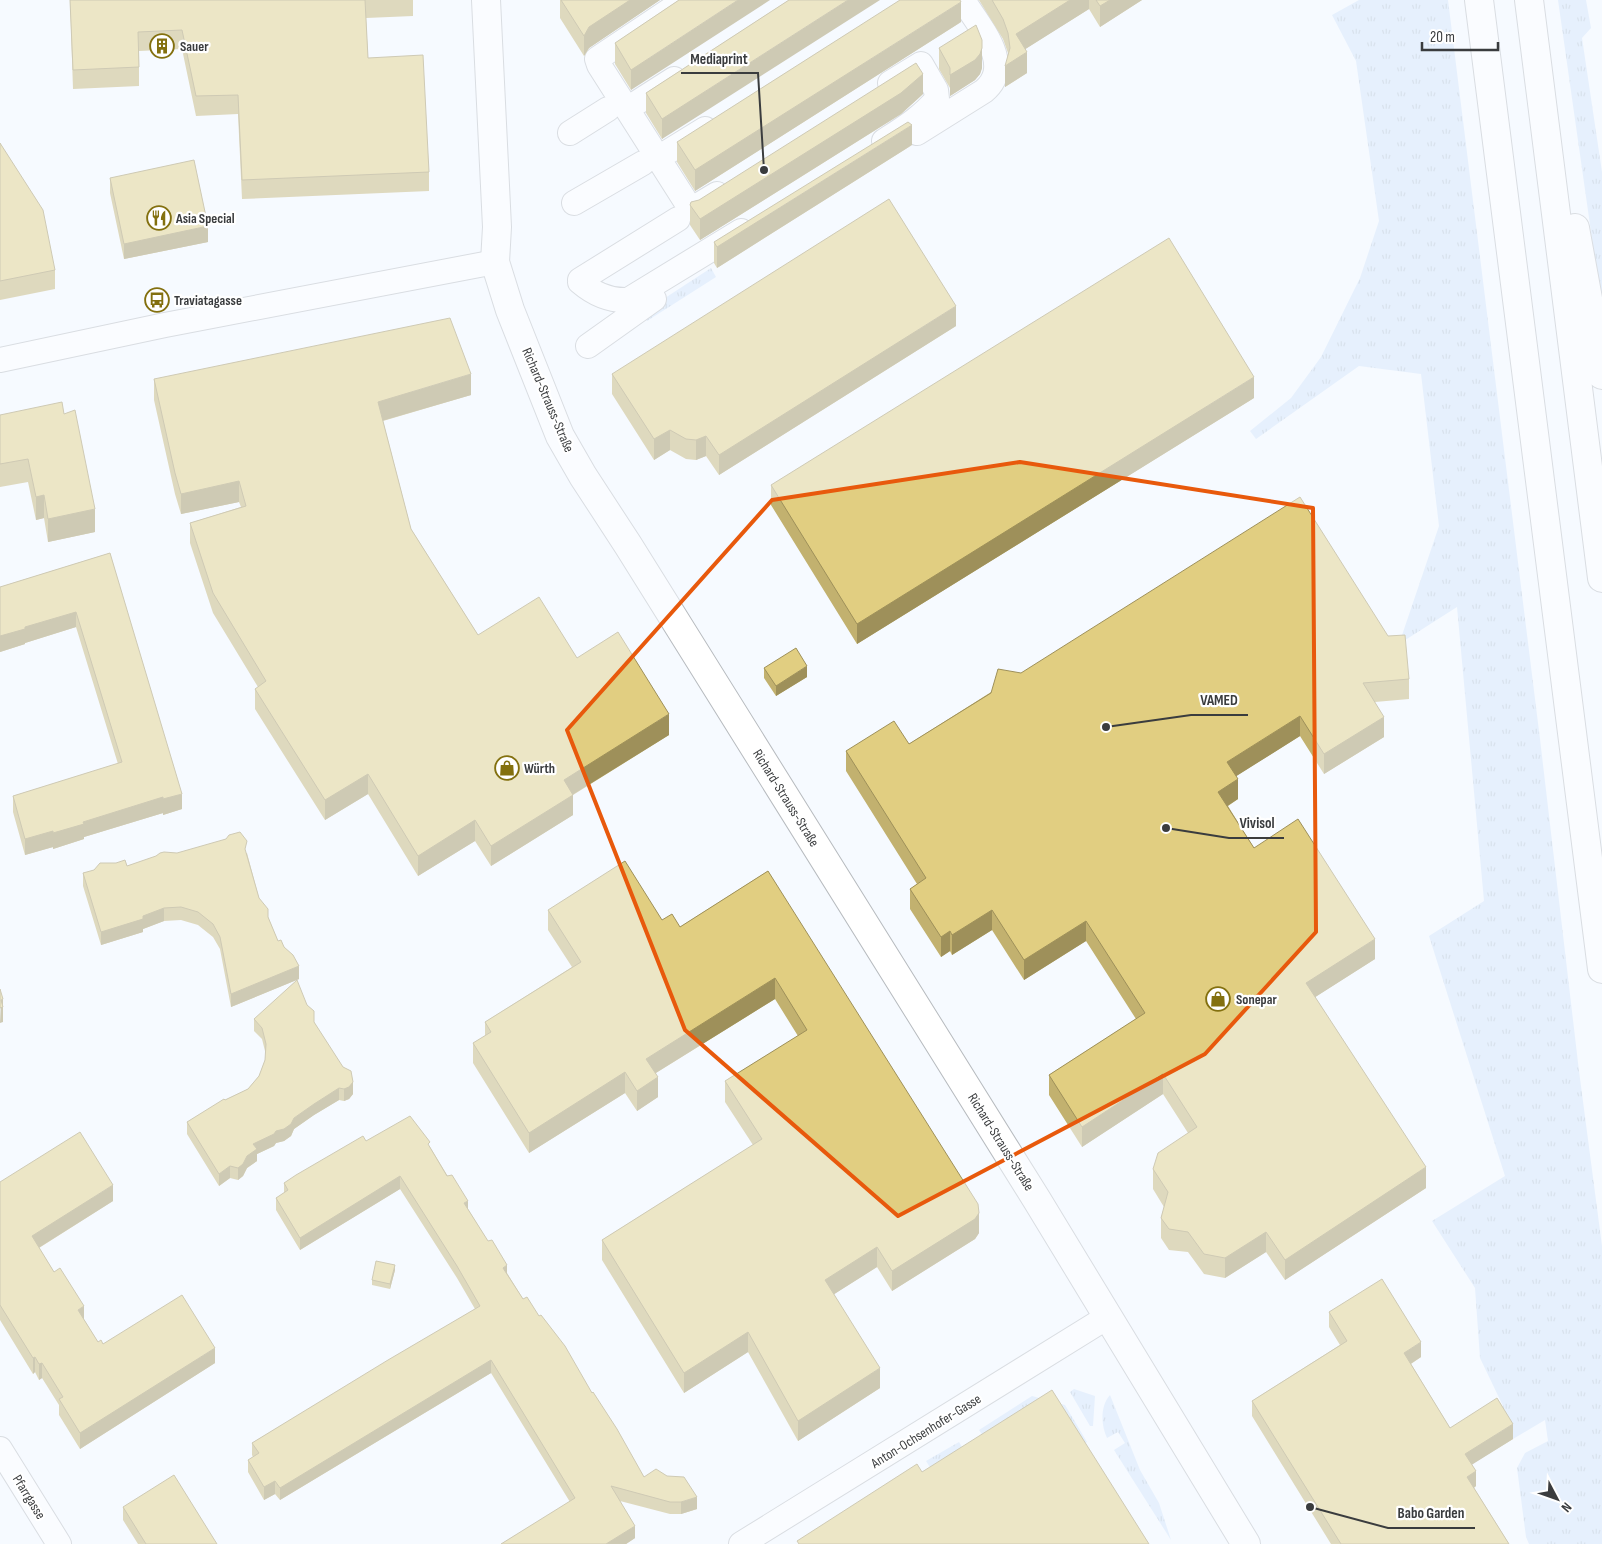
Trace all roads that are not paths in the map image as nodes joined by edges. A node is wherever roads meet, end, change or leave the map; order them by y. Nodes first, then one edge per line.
1 (486, 0) edge
2 (685, 0) edge
3 (963, 0) edge
4 (1479, 0) edge
5 (1529, 0) edge
6 (691, 68) edge
7 (874, 93) edge
8 (1541, 94) junction
9 (617, 109) junction
10 (724, 116) edge
11 (570, 134) dead end
12 (650, 161) junction
13 (734, 183) edge
14 (574, 203) dead end
15 (678, 219) dead end
16 (495, 262) junction
17 (588, 346) dead end
18 (0, 360) edge
19 (1602, 375) edge
20 (1602, 578) edge
21 (1602, 969) edge
22 (1109, 1316) junction
23 (0, 1449) edge
24 (59, 1544) edge
25 (743, 1544) edge
26 (1246, 1544) edge

1 - 16 main road, Richard-Strauss-Straße
2 - 9 street
3 - 7 street
4 - 21 main road
5 - 8 main road
6 - 9 street
8 - 19 main road
8 - 20 main road
9 - 11 street
9 - 12 street
10 - 12 street
12 - 13 street
12 - 14 street
15 - 17 street
16 - 18 street
16 - 22 main road, Richard-Strauss-Straße
22 - 25 street, Anton-Ochsenhofer-Gasse
22 - 26 main road, Richard-Strauss-Straße
23 - 24 street, Pfarrgasse

